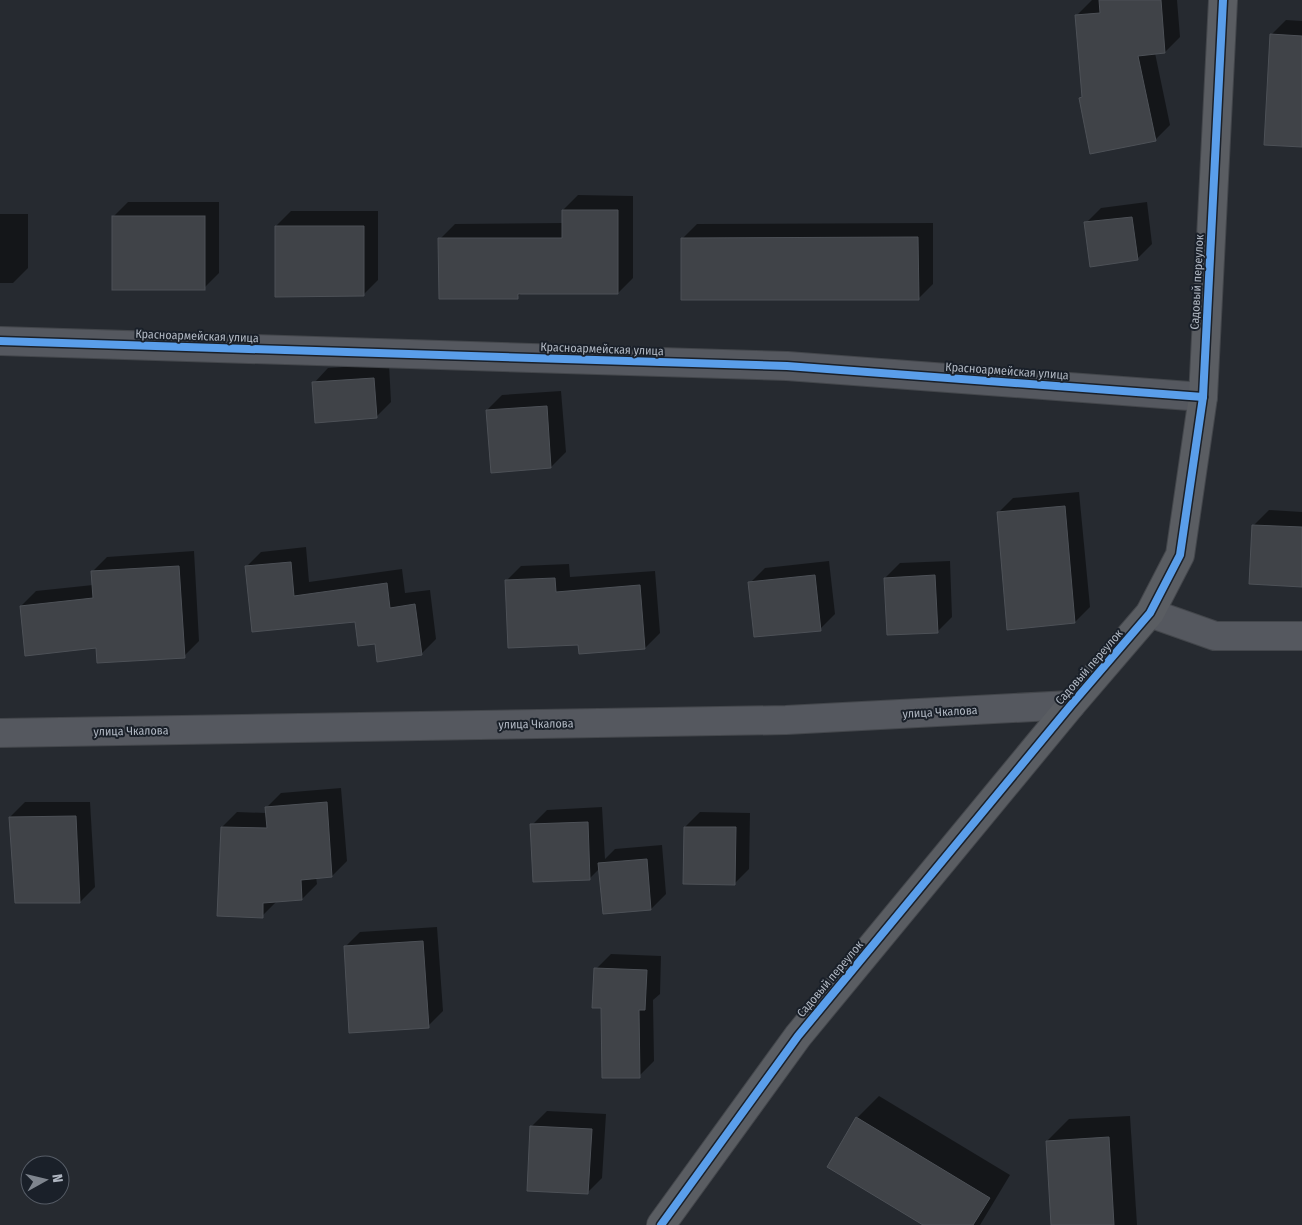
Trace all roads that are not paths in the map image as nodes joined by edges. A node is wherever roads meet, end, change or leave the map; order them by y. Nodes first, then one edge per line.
1 (1224, 0) edge
2 (0, 341) edge
3 (1202, 397) junction
4 (1150, 614) junction
5 (1302, 636) edge
6 (1071, 705) junction
7 (0, 733) edge
8 (660, 1225) edge

1 - 3 street, Садовый переулок
2 - 3 street, Красноармейская улица
3 - 4 street, Садовый переулок
4 - 5 street
4 - 6 street, Садовый переулок
6 - 7 street, улица Чкалова
6 - 8 street, Садовый переулок

